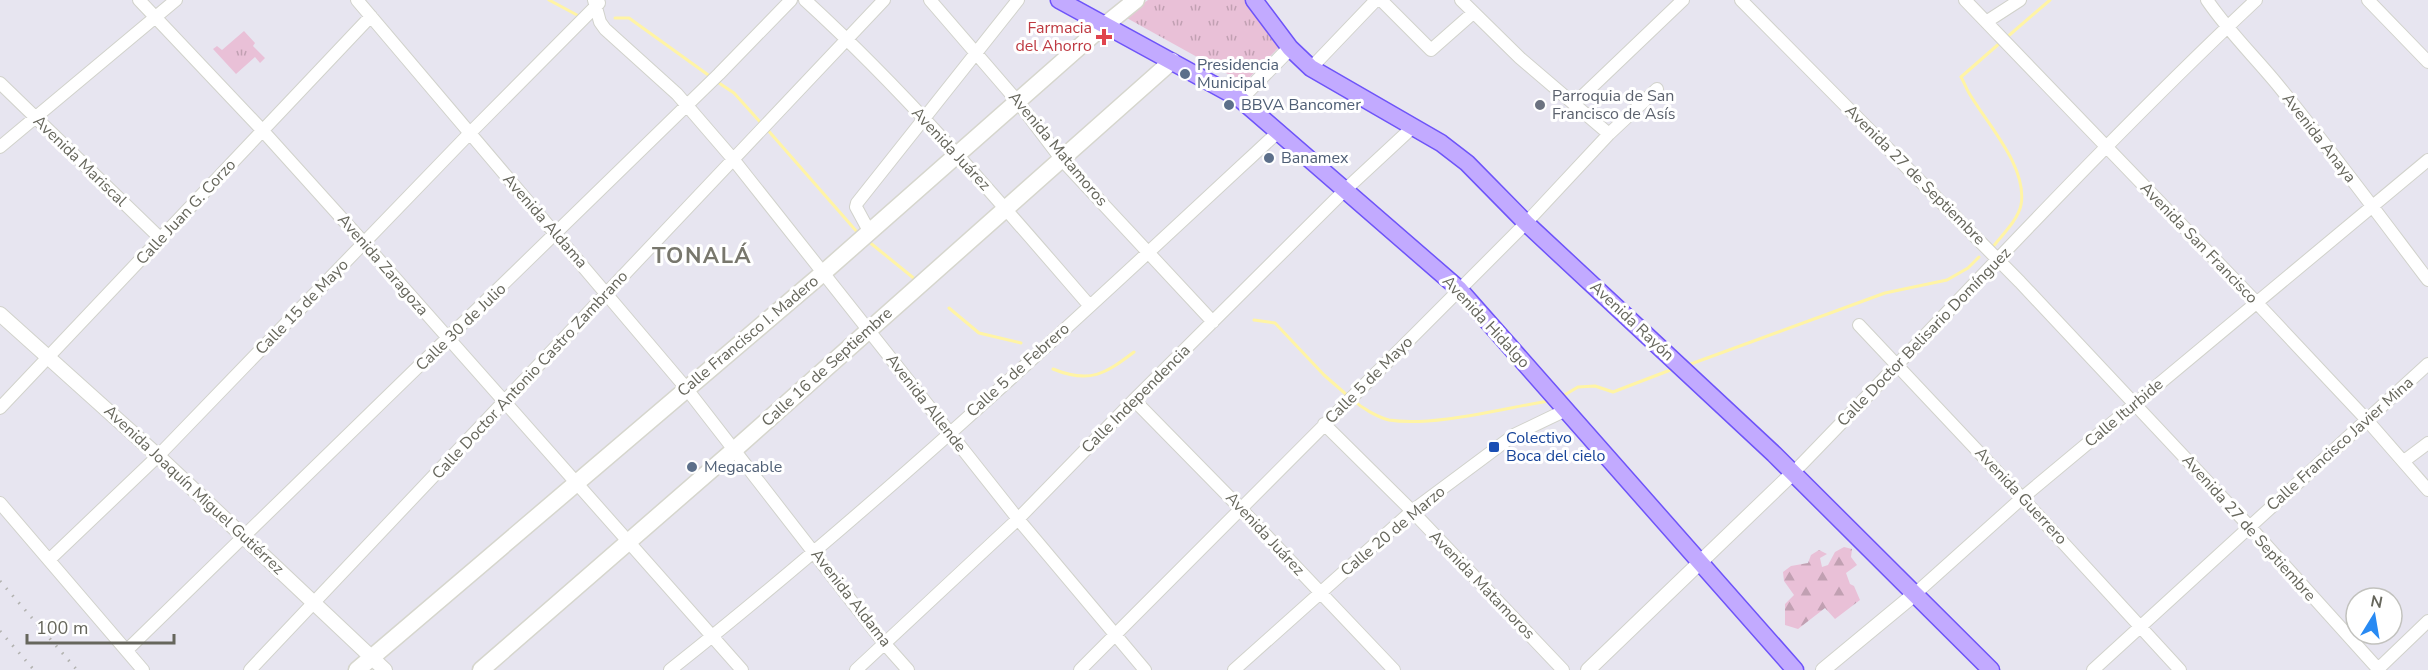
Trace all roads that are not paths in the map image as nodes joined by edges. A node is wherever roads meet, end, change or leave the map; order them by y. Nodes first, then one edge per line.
1 (139, 0) edge
2 (176, 0) edge
3 (357, 0) edge
4 (791, 0) edge
5 (805, 0) edge
6 (884, 0) edge
7 (930, 0) edge
8 (1018, 0) edge
9 (1059, 0) edge
10 (1136, 0) edge
11 (1376, 0) edge
12 (1381, 0) edge
13 (1461, 0) edge
14 (1683, 0) edge
15 (1741, 0) edge
16 (1965, 0) edge
17 (2020, 0) edge
18 (2207, 0) edge
19 (2256, 0) edge
20 (1257, 1) edge
21 (598, 2) edge
22 (2374, 2) edge
23 (1473, 13) junction
24 (371, 16) junction
25 (155, 17) junction
26 (1105, 25) junction
27 (1990, 26) junction
28 (2226, 28) junction
29 (847, 38) junction
30 (1290, 48) junction
31 (977, 54) junction
32 (1172, 62) junction
33 (2428, 62) edge
34 (1311, 68) junction
35 (0, 83) edge
36 (1657, 88) dead end
37 (1240, 99) junction
38 (691, 101) junction
39 (1018, 102) junction
40 (1574, 104) junction
41 (36, 118) junction
42 (925, 119) junction
43 (1414, 126) junction
44 (263, 130) junction
45 (1278, 132) junction
46 (469, 134) junction
47 (1609, 134) junction
48 (2105, 146) junction
49 (0, 147) edge
50 (957, 154) junction
51 (733, 159) junction
52 (1062, 159) junction
53 (2428, 160) edge
54 (1345, 190) junction
55 (2372, 207) junction
56 (1006, 209) junction
57 (1526, 223) junction
58 (867, 233) junction
59 (555, 234) junction
60 (161, 239) junction
61 (364, 243) junction
62 (1149, 252) junction
63 (1998, 259) junction
64 (823, 273) junction
65 (2428, 280) edge
66 (1460, 290) junction
67 (607, 293) junction
68 (2256, 302) junction
69 (1089, 305) junction
70 (0, 314) edge
71 (1213, 321) junction
72 (1859, 325) dead end
73 (868, 331) junction
74 (448, 339) junction
75 (48, 358) junction
76 (2428, 364) edge
77 (1898, 365) junction
78 (686, 388) junction
79 (1134, 400) junction
80 (505, 401) junction
81 (2135, 404) junction
82 (0, 408) edge
83 (1564, 409) junction
84 (2366, 419) junction
85 (1324, 424) junction
86 (949, 433) junction
87 (2428, 443) edge
88 (734, 450) junction
89 (158, 456) junction
90 (2404, 461) junction
91 (1793, 473) junction
92 (576, 483) junction
93 (2428, 490) edge
94 (2022, 498) junction
95 (0, 503) edge
96 (1241, 509) junction
97 (1412, 511) junction
98 (1018, 519) junction
99 (2250, 527) junction
100 (245, 537) junction
101 (628, 540) junction
102 (815, 552) junction
103 (50, 559) junction
104 (1702, 562) junction
105 (1320, 593) junction
106 (1916, 593) junction
107 (316, 603) junction
108 (2428, 621) edge
109 (2142, 626) junction
110 (713, 636) junction
111 (1116, 636) junction
112 (884, 643) junction
113 (127, 650) junction
114 (372, 657) junction
115 (2378, 669) edge
116 (143, 670) edge
117 (250, 670) edge
118 (357, 670) edge
119 (385, 670) edge
120 (481, 670) edge
121 (670, 670) edge
122 (742, 670) edge
123 (856, 670) edge
124 (908, 670) edge
125 (1080, 670) edge
126 (1145, 670) edge
127 (1234, 670) edge
128 (1394, 670) edge
129 (1563, 670) edge
130 (1588, 670) edge
131 (1795, 670) edge
132 (1823, 670) edge
133 (1991, 670) edge
134 (2093, 670) edge
135 (2180, 670) edge

1 - 25 street, Avenida Zaragoza
2 - 25 street
3 - 24 street, Avenida Aldama
4 - 38 street, Calle 30 de Julio
5 - 29 street, Avenida Juárez
6 - 29 street, Calle Doctor Antonio Castro Zambrano
7 - 31 street, Avenida Matamoros
8 - 31 street
9 - 26 main road, Avenida Hidalgo
10 - 26 main road, Calle Francisco I. Madero
11 - 34 street
12 - 23 street
13 - 23 street
14 - 40 street
15 - 63 street, Avenida 27 de Septiembre
16 - 27 street, Avenida San Francisco
17 - 27 street
18 - 28 street, Avenida Anaya
19 - 28 street, Calle Doctor Belisario Domínguez
20 - 30 main road, Avenida Rayón
21 - 38 street, Avenida Allende
21 - 46 street, Calle 15 de Mayo
22 - 33 street
23 - 40 street
24 - 44 street, Calle Juan G. Corzo
24 - 46 street, Avenida Aldama
25 - 41 street
25 - 44 street, Avenida Zaragoza
26 - 32 main road, Avenida Hidalgo
26 - 39 main road, Calle Francisco I. Madero
27 - 48 street, Avenida San Francisco
28 - 48 street, Calle Doctor Belisario Domínguez
28 - 55 street, Avenida Anaya
29 - 42 street, Avenida Juárez
29 - 51 street, Calle Doctor Antonio Castro Zambrano
30 - 34 main road, Avenida Rayón
30 - 37 street
31 - 39 street, Avenida Matamoros
31 - 42 street
32 - 37 main road, Avenida Hidalgo
32 - 52 main road, Calle 16 de Septiembre
34 - 43 main road, Avenida Rayón
35 - 41 street, Avenida Mariscal
36 - 47 street, Calle 5 de Mayo
37 - 45 main road, Avenida Hidalgo
38 - 51 street, Avenida Allende
38 - 59 street, Calle 30 de Julio
39 - 50 main road, Calle Francisco I. Madero
39 - 52 street, Avenida Matamoros
40 - 47 street
41 - 49 street
41 - 60 street, Avenida Mariscal
42 - 50 street, Avenida Juárez
42 - 58 street
43 - 54 street, Calle Independencia
43 - 57 main road, Avenida Rayón
44 - 60 street, Calle Juan G. Corzo
44 - 61 street, Avenida Zaragoza
45 - 54 main road, Avenida Hidalgo
45 - 62 street, Calle 5 de Febrero
46 - 59 street, Avenida Aldama
46 - 61 street, Calle 15 de Mayo
47 - 57 street, Calle 5 de Mayo
48 - 63 street, Calle Doctor Belisario Domínguez
48 - 68 street, Avenida San Francisco
50 - 56 street, Avenida Juárez
50 - 58 main road, Calle Francisco I. Madero
51 - 64 street, Avenida Allende
51 - 67 street, Calle Doctor Antonio Castro Zambrano
52 - 56 main road, Calle 16 de Septiembre
52 - 62 street, Avenida Matamoros
53 - 55 street, Calle Iturbide
54 - 66 main road, Avenida Hidalgo
54 - 71 street, Calle Independencia
55 - 65 street, Avenida Anaya
55 - 68 street, Calle Iturbide
56 - 69 street, Avenida Juárez
56 - 73 main road, Calle 16 de Septiembre
57 - 66 street, Calle 5 de Mayo
57 - 91 main road, Avenida Rayón
58 - 64 main road, Calle Francisco I. Madero
59 - 67 street, Avenida Aldama
59 - 74 street, Calle 30 de Julio
60 - 75 street, Calle Juan G. Corzo
61 - 74 street, Avenida Zaragoza
61 - 89 street, Calle 15 de Mayo
62 - 69 street, Calle 5 de Febrero
62 - 71 street, Avenida Matamoros
63 - 77 street, Calle Doctor Belisario Domínguez
63 - 81 street, Avenida 27 de Septiembre
64 - 73 street, Avenida Allende
64 - 78 main road, Calle Francisco I. Madero
66 - 83 main road, Avenida Hidalgo
66 - 85 street, Calle 5 de Mayo
67 - 78 street, Avenida Aldama
67 - 80 street, Calle Doctor Antonio Castro Zambrano
68 - 81 street, Calle Iturbide
68 - 84 street, Avenida San Francisco
69 - 86 street, Calle 5 de Febrero
70 - 75 street, Avenida Joaquín Miguel Gutiérrez
71 - 79 street, Calle Independencia
72 - 77 street, Avenida Guerrero
73 - 86 street, Avenida Allende
73 - 88 main road, Calle 16 de Septiembre
74 - 80 street, Avenida Zaragoza
74 - 100 street, Calle 30 de Julio
75 - 82 street, Calle Juan G. Corzo
75 - 89 street, Avenida Joaquín Miguel Gutiérrez
76 - 84 street, Calle Francisco Javier Mina
77 - 91 street, Calle Doctor Belisario Domínguez
77 - 94 street, Avenida Guerrero
78 - 88 street, Avenida Aldama
78 - 92 main road, Calle Francisco I. Madero
79 - 96 street, Avenida Juárez
79 - 98 street, Calle Independencia
80 - 92 street, Avenida Zaragoza
80 - 107 street, Calle Doctor Antonio Castro Zambrano
81 - 94 street, Calle Iturbide
81 - 99 street, Avenida 27 de Septiembre
83 - 97 street, Calle 20 de Marzo
83 - 104 main road, Avenida Hidalgo
84 - 90 street, Avenida San Francisco
84 - 99 street, Calle Francisco Javier Mina
85 - 96 street, Calle 5 de Mayo
85 - 97 street, Avenida Matamoros
86 - 98 street, Avenida Allende
86 - 102 street, Calle 5 de Febrero
87 - 90 street
88 - 101 main road, Calle 16 de Septiembre
88 - 102 street, Avenida Aldama
89 - 100 street, Avenida Joaquín Miguel Gutiérrez
89 - 103 street, Calle 15 de Mayo
90 - 93 street, Avenida San Francisco
91 - 104 street, Calle Doctor Belisario Domínguez
91 - 106 main road, Avenida Rayón
92 - 101 street, Avenida Zaragoza
92 - 114 main road, Calle Francisco I. Madero
94 - 106 street, Calle Iturbide
94 - 109 street, Avenida Guerrero
95 - 103 street
96 - 105 street, Avenida Juárez
96 - 111 street, Calle 5 de Mayo
97 - 105 street, Calle 20 de Marzo
97 - 129 street, Avenida Matamoros
98 - 111 street, Avenida Allende
98 - 112 street, Calle Independencia
99 - 109 street, Calle Francisco Javier Mina
99 - 115 street, Avenida 27 de Septiembre
100 - 107 street, Avenida Joaquín Miguel Gutiérrez
100 - 113 street, Calle 30 de Julio
101 - 110 street, Avenida Zaragoza
101 - 120 main road, Calle 16 de Septiembre
102 - 110 street, Calle 5 de Febrero
102 - 112 street, Avenida Aldama
103 - 113 street
104 - 130 street, Calle Doctor Belisario Domínguez
104 - 131 main road, Avenida Hidalgo
105 - 127 street, Calle 20 de Marzo
105 - 128 street, Avenida Juárez
106 - 132 street, Calle Iturbide
106 - 133 main road, Avenida Rayón
107 - 114 street, Avenida Joaquín Miguel Gutiérrez
107 - 117 street, Calle Doctor Antonio Castro Zambrano
108 - 115 street
109 - 134 street, Calle Francisco Javier Mina
109 - 135 street, Avenida Guerrero
110 - 121 street, Calle 5 de Febrero
110 - 122 street, Avenida Zaragoza
111 - 125 street, Calle 5 de Mayo
111 - 126 street, Avenida Allende
112 - 123 street, Calle Independencia
112 - 124 street, Avenida Aldama
113 - 116 street
114 - 118 main road, Calle Francisco I. Madero
114 - 119 street, Avenida Joaquín Miguel Gutiérrez

